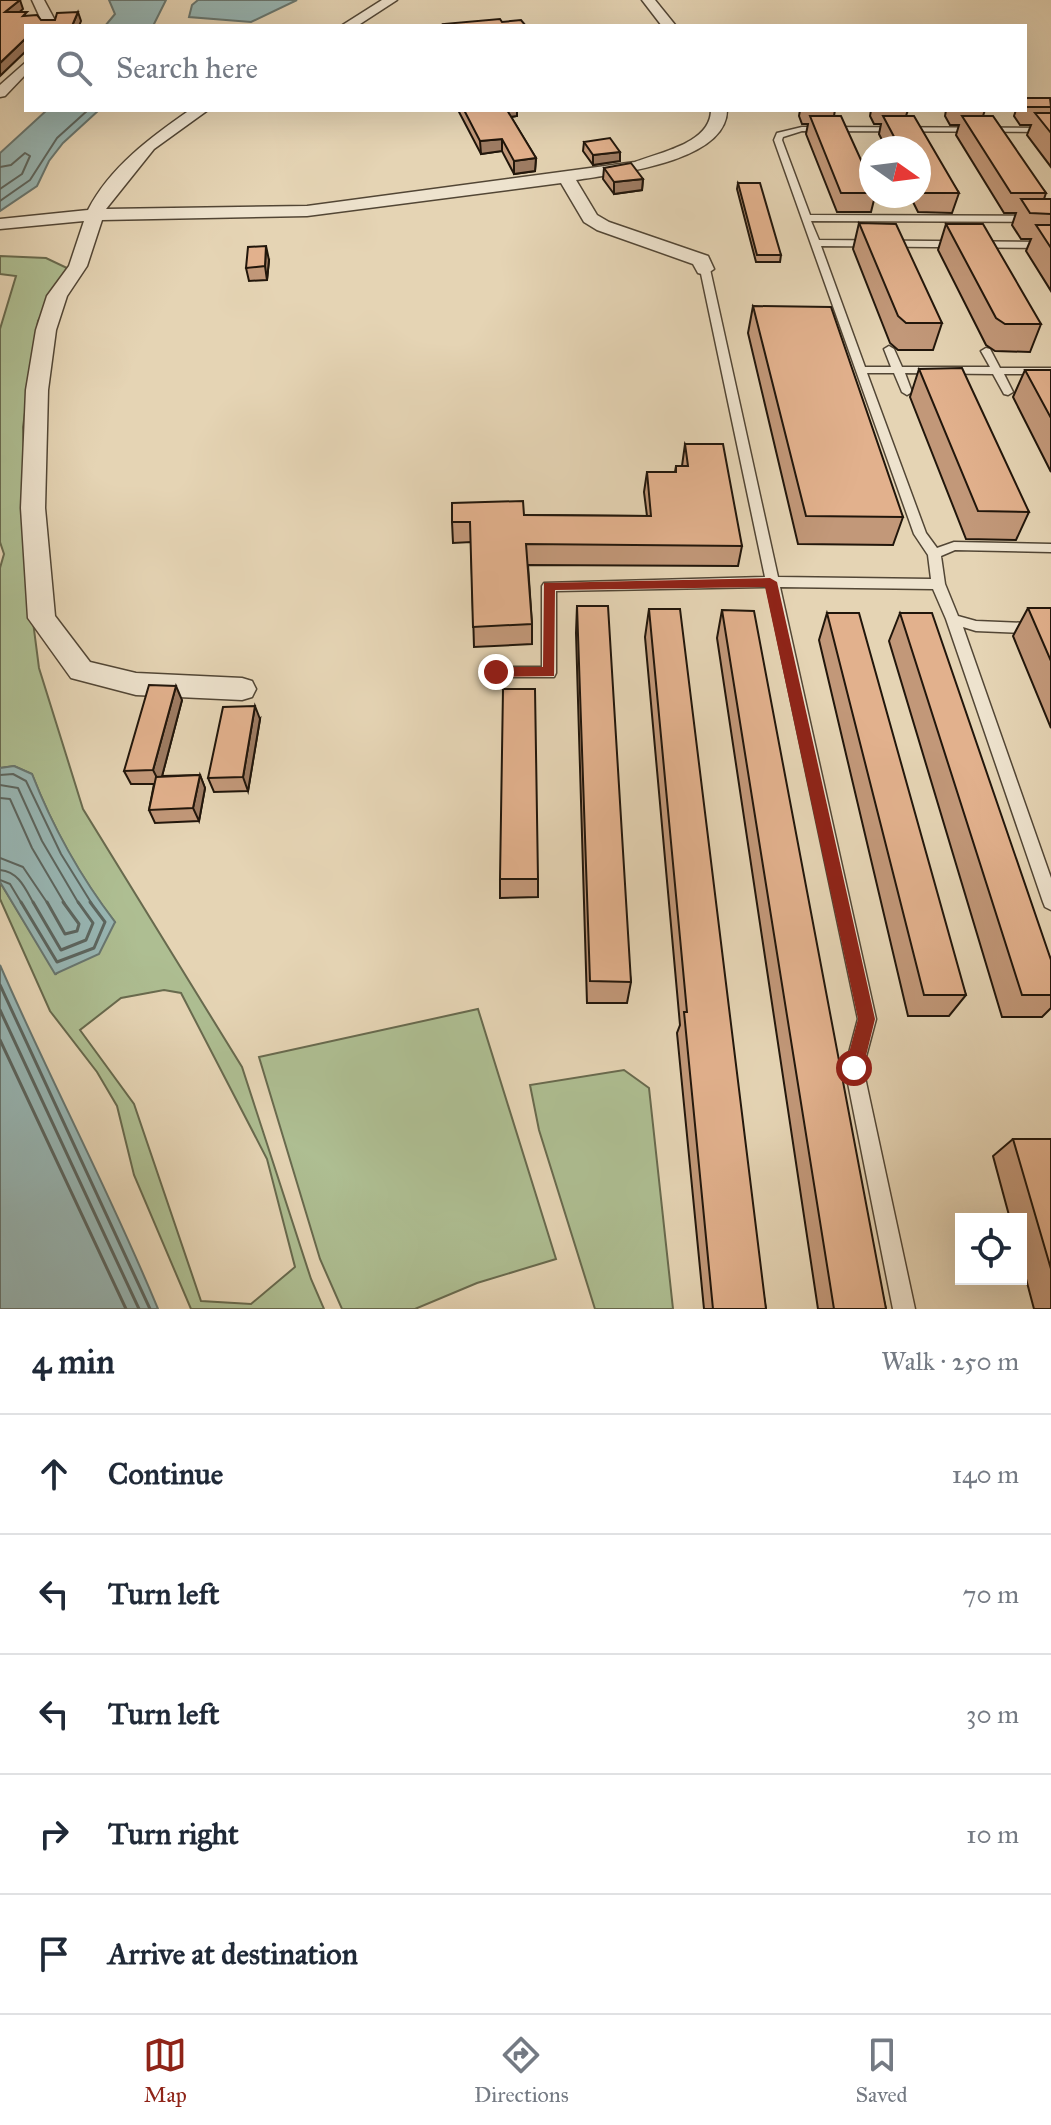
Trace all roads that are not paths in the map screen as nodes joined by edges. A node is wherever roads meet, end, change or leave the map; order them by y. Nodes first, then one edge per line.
1 (38, 0) edge
2 (391, 0) edge
3 (648, 0) edge
4 (50, 24) edge
5 (351, 24) edge
6 (667, 24) edge
7 (24, 68) edge
8 (0, 93) edge
9 (197, 112) edge
10 (719, 112) edge
11 (873, 129) junction
12 (949, 130) junction
13 (1021, 130) junction
14 (1051, 130) edge
15 (877, 136) edge
16 (955, 140) dead end
17 (1030, 141) dead end
18 (566, 177) junction
19 (95, 214) junction
20 (805, 218) junction
21 (1051, 219) edge
22 (0, 224) edge
23 (816, 243) junction
24 (1051, 245) edge
25 (705, 269) joint
26 (889, 349) dead end
27 (986, 351) dead end
28 (861, 370) junction
29 (897, 370) junction
30 (997, 370) junction
31 (1051, 371) edge
32 (907, 392) dead end
33 (1008, 392) dead end
34 (1051, 548) edge
35 (934, 554) junction
36 (770, 582) junction
37 (938, 584) junction
38 (953, 619) junction
39 (1051, 629) edge
40 (496, 672) dead end
41 (242, 689) dead end
42 (1051, 902) edge
43 (904, 1309) edge

1 - 4 street
2 - 5 street
3 - 6 street
7 - 8 street
9 - 19 street
10 - 18 street
11 - 12 lane
11 - 15 lane
11 - 20 lane
12 - 13 lane
12 - 16 lane
13 - 14 lane
13 - 17 lane
18 - 19 street
18 - 25 street
19 - 22 street
19 - 41 street
20 - 21 lane
20 - 23 lane
23 - 24 lane
23 - 28 lane
25 - 36 lane
26 - 29 lane
27 - 30 lane
28 - 29 lane
28 - 35 lane
29 - 30 lane
29 - 32 lane
30 - 31 lane
30 - 33 lane
34 - 35 lane
35 - 37 lane
36 - 37 lane
36 - 40 lane
36 - 43 lane
37 - 38 lane
38 - 39 lane
38 - 42 lane

